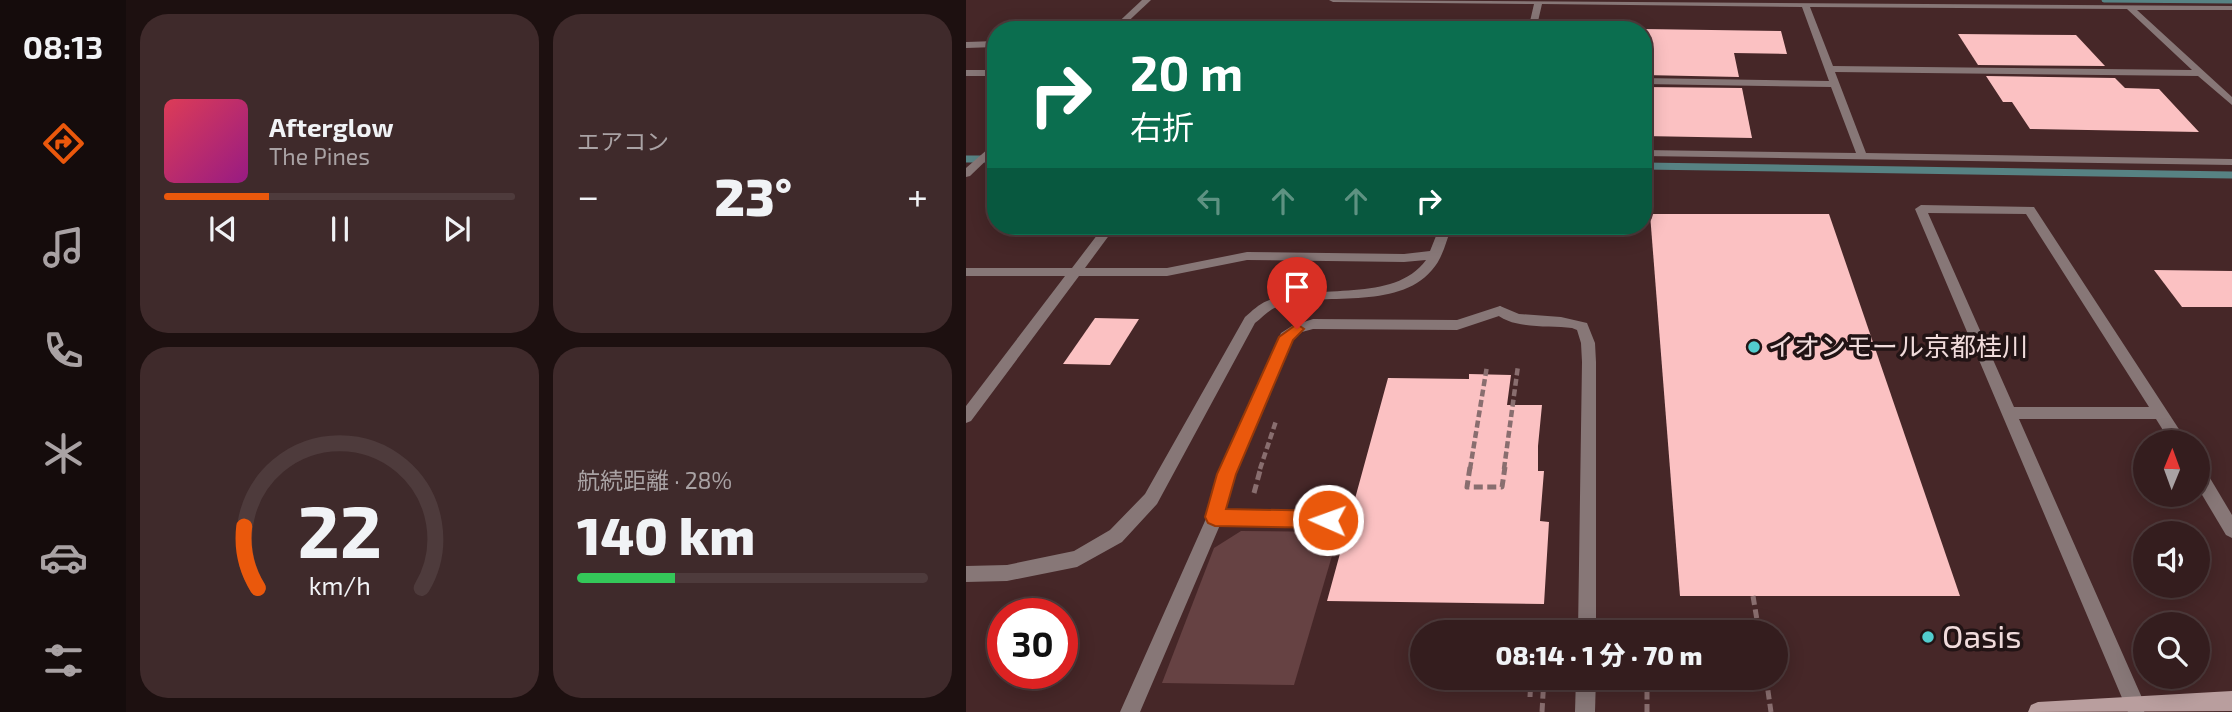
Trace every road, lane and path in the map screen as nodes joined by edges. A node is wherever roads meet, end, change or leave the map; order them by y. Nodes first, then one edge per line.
1 (1147, 0) edge
2 (1333, 0) edge
3 (2122, 0) edge
4 (1539, 1) edge
5 (1805, 5) junction
6 (2130, 8) junction
7 (2232, 8) edge
8 (1124, 21) edge
9 (1534, 21) edge
10 (987, 44) edge
11 (966, 45) edge
12 (1828, 69) junction
13 (966, 73) edge
14 (987, 73) edge
15 (2201, 73) junction
16 (1652, 81) edge
17 (1833, 84) junction
18 (2232, 102) edge
19 (1652, 153) edge
20 (987, 154) edge
21 (1862, 156) junction
22 (2232, 162) edge
23 (966, 174) edge
24 (1103, 235) edge
25 (1442, 235) edge
26 (1434, 255) junction
27 (966, 272) edge
28 (1074, 272) junction
29 (1487, 366) dead end
30 (1518, 366) dead end
31 (2009, 413) junction
32 (2162, 413) junction
33 (1278, 415) dead end
34 (966, 417) edge
35 (2172, 430) edge
36 (2210, 493) edge
37 (1264, 494) dead end
38 (1215, 517) junction
39 (1328, 520) dead end
40 (2232, 530) edge
41 (966, 574) edge
42 (1753, 596) dead end
43 (1587, 620) edge
44 (1757, 620) edge
45 (1530, 690) edge
46 (1543, 690) edge
47 (1586, 690) edge
48 (1647, 690) edge
49 (1767, 690) edge
50 (1530, 697) dead end
51 (2232, 701) edge
52 (2136, 707) junction
53 (1130, 712) edge
54 (1542, 712) edge
55 (1585, 712) edge
56 (1647, 712) edge
57 (1770, 712) edge
58 (2038, 712) edge

1 - 8 street
2 - 4 street
3 - 6 street
4 - 5 street
4 - 9 street
5 - 6 street
5 - 12 street
6 - 7 street
6 - 15 street
10 - 11 street
12 - 15 street
12 - 17 street
13 - 14 street
15 - 18 street
16 - 17 street
17 - 21 street
19 - 21 street
20 - 23 street
21 - 22 street
24 - 28 street
25 - 26 street
26 - 28 street
26 - 41 street
27 - 28 street
28 - 34 street
29 - 30 path
31 - 32 street
31 - 32 street
31 - 52 street
32 - 35 street
33 - 37 path
36 - 40 street
38 - 39 street
38 - 43 street
38 - 53 street
42 - 44 path
45 - 50 path
46 - 54 path
47 - 55 street
48 - 56 path
49 - 57 path
51 - 52 main road
52 - 58 main road

